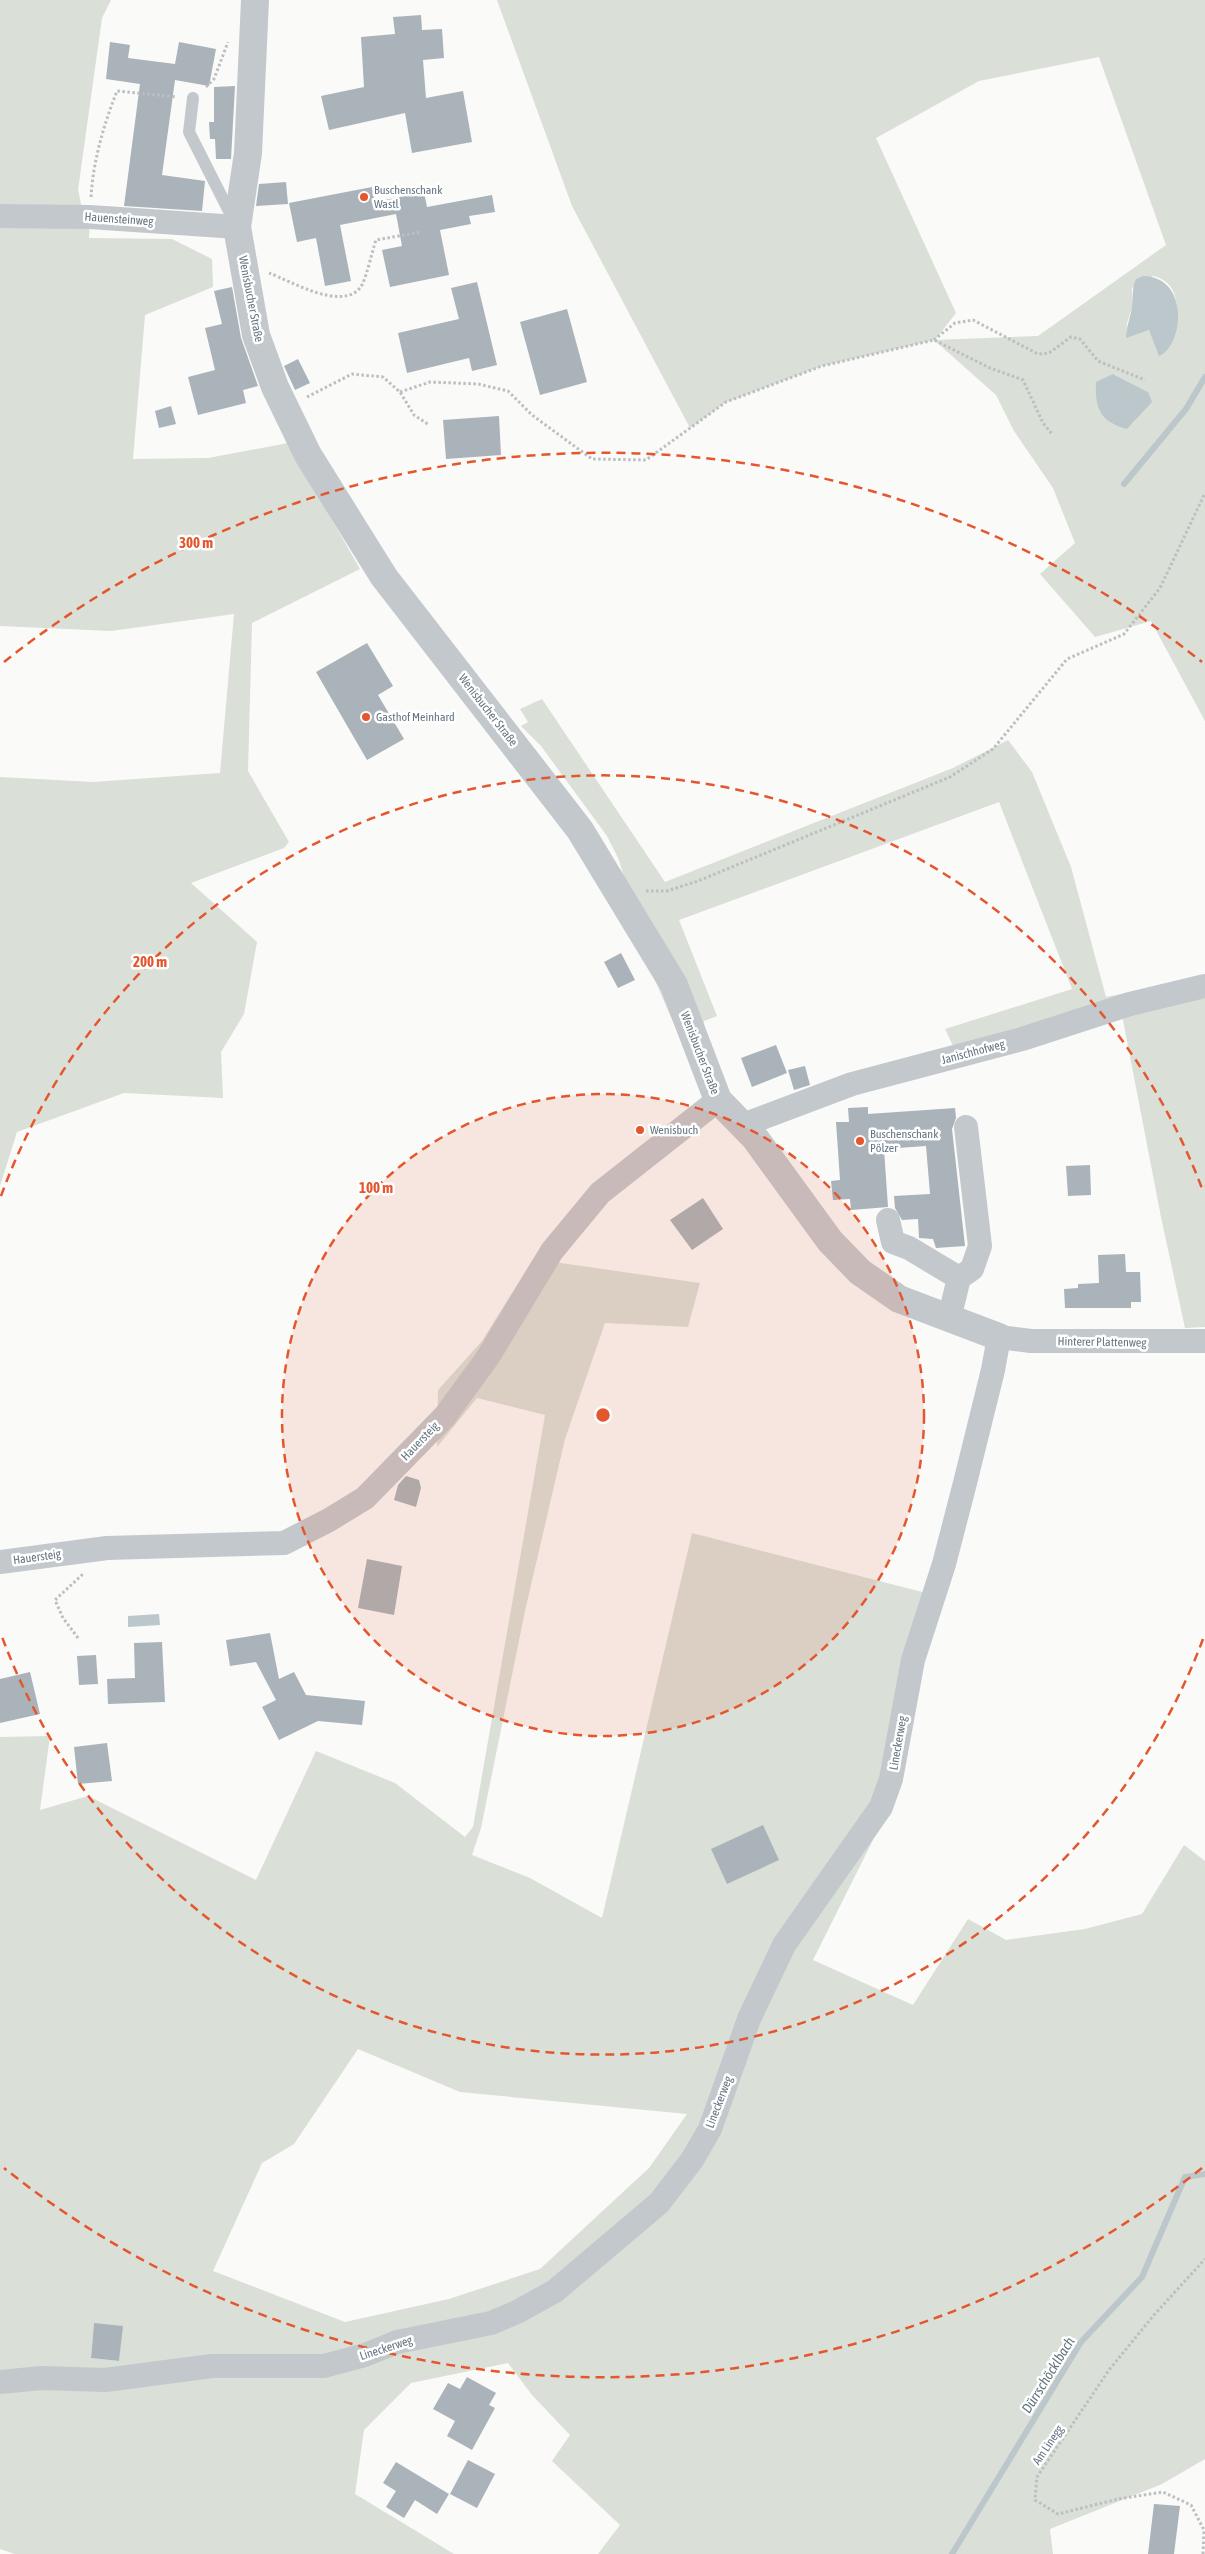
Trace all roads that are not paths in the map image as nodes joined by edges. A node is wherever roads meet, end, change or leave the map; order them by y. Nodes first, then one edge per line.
1 (255, 0) edge
2 (193, 98) road end
3 (0, 216) edge
4 (237, 228) junction
5 (1205, 986) edge
6 (718, 1100) junction
7 (743, 1125) junction
8 (966, 1127) dead end
9 (888, 1220) dead end
10 (959, 1278) junction
11 (949, 1319) junction
12 (999, 1336) junction
13 (1205, 1341) edge
14 (0, 1562) edge
15 (0, 2382) edge

1 - 4 street, Wenisbucher Straße
2 - 4 lane
3 - 4 street, Hauensteinweg
4 - 6 street, Wenisbucher Straße
5 - 7 street, Janischhofweg
6 - 7 street, Wenisbucher Straße
6 - 14 street, Hauersteig
7 - 11 street, Wenisbucher Straße
8 - 10 street
9 - 10 street
10 - 11 street
11 - 12 street, Wenisbucher Straße
12 - 13 street, Hinterer Plattenweg
12 - 15 street, Lineckerweg

